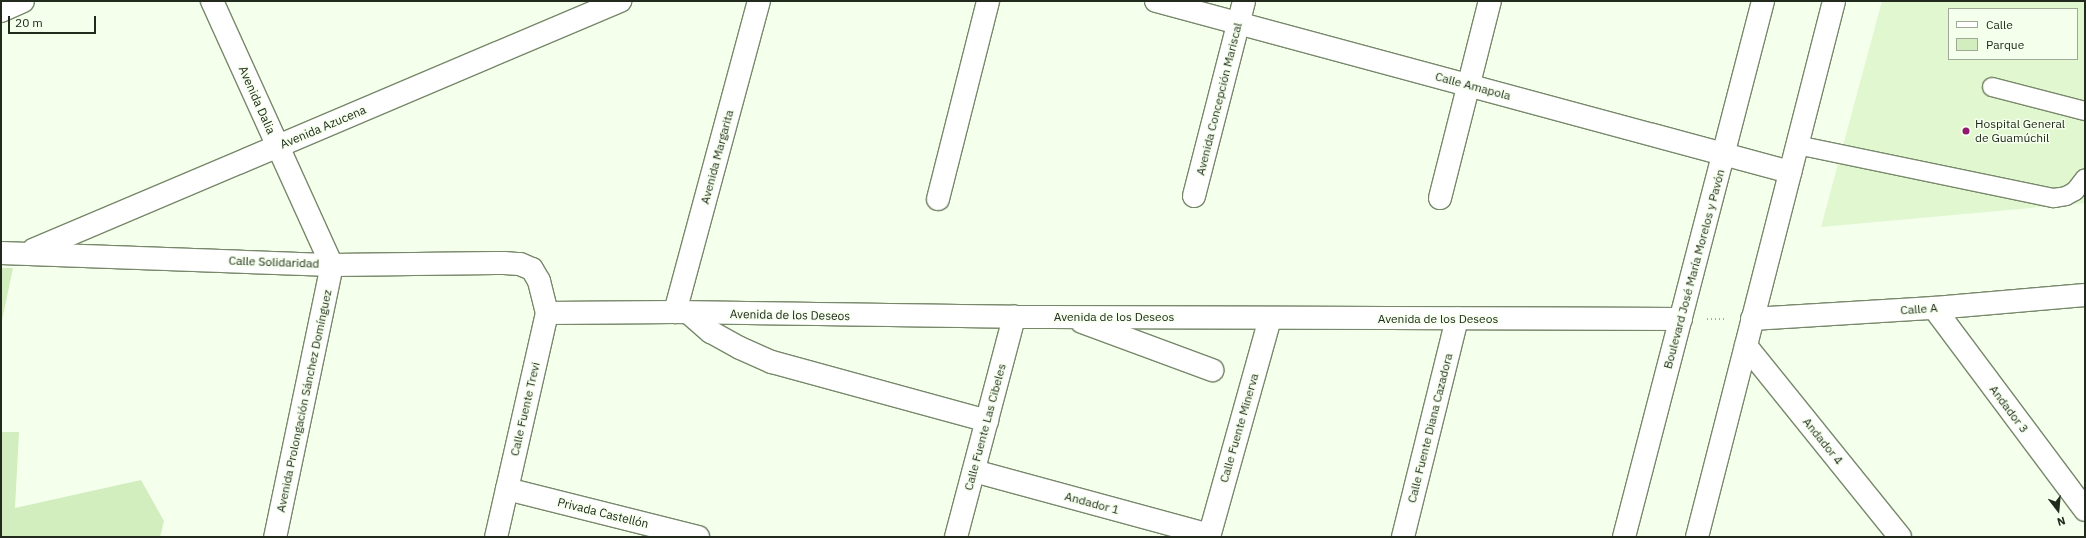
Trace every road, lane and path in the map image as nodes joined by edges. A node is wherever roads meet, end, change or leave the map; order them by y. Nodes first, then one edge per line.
1 (23, 1) edge
2 (212, 1) edge
3 (620, 1) edge
4 (759, 1) edge
5 (988, 1) edge
6 (1156, 1) edge
7 (1244, 1) edge
8 (1490, 1) edge
9 (1763, 1) edge
10 (1834, 1) edge
11 (1, 11) edge
12 (1238, 23) junction
13 (1468, 85) junction
14 (1992, 87) dead end
15 (2085, 111) edge
16 (1797, 145) junction
17 (278, 146) junction
18 (1724, 154) junction
19 (1790, 172) junction
20 (2085, 178) edge
21 (1194, 196) dead end
22 (1440, 198) dead end
23 (938, 199) dead end
24 (1, 253) edge
25 (27, 253) junction
26 (332, 265) junction
27 (539, 281) joint
28 (2085, 295) edge
29 (1934, 308) junction
30 (547, 313) junction
31 (682, 313) junction
32 (1067, 317) junction
33 (1014, 318) junction
34 (1270, 319) junction
35 (1457, 319) junction
36 (1681, 319) junction
37 (1752, 319) junction
38 (1746, 346) junction
39 (1212, 370) dead end
40 (987, 421) junction
41 (974, 471) junction
42 (507, 489) junction
43 (2085, 510) edge
44 (1209, 536) edge
45 (275, 537) edge
46 (496, 537) edge
47 (698, 537) edge
48 (956, 537) edge
49 (1403, 537) edge
50 (1624, 537) edge
51 (1697, 537) edge
52 (1900, 537) edge

1 - 11 street
2 - 17 street, Avenida Dalia
3 - 17 street, Avenida Azucena
4 - 31 street, Avenida Margarita
5 - 23 street
6 - 12 street, Calle Amapola
7 - 12 street, Avenida Concepción Mariscal
8 - 13 street
9 - 18 street, Boulevard José María Morelos y Pavón
10 - 16 street
12 - 13 street, Calle Amapola
12 - 21 street, Avenida Concepción Mariscal
13 - 18 street, Calle Amapola
13 - 22 street
14 - 15 lane
16 - 19 street
16 - 20 lane
17 - 25 street, Avenida Azucena
17 - 26 street, Avenida Dalia
18 - 19 street, Calle Amapola
18 - 36 street, Boulevard José María Morelos y Pavón
19 - 37 street
24 - 25 street, Calle Solidaridad
25 - 26 street, Calle Solidaridad
26 - 27 street, Calle Solidaridad
26 - 45 street, Avenida Prolongación Sánchez Domínguez
27 - 30 street, Calle Fuente Trevi
28 - 29 street, Calle A
29 - 37 street, Calle A
29 - 43 street, Andador 3
30 - 31 street, Avenida de los Deseos
30 - 42 street, Calle Fuente Trevi
31 - 33 street, Avenida de los Deseos
31 - 40 street
32 - 33 street, Avenida de los Deseos
32 - 34 street, Avenida de los Deseos
32 - 39 street
33 - 40 street, Calle Fuente Las Cibeles
34 - 35 street, Avenida de los Deseos
34 - 44 street, Calle Fuente Minerva
35 - 36 street, Avenida de los Deseos
35 - 49 street, Calle Fuente Diana Cazadora
36 - 37 path
36 - 50 street, Boulevard José María Morelos y Pavón
37 - 38 street
38 - 51 street
38 - 52 street, Andador 4
40 - 41 street, Calle Fuente Las Cibeles
41 - 44 street, Andador 1
41 - 48 street, Calle Fuente Las Cibeles
42 - 46 street, Calle Fuente Trevi
42 - 47 street, Privada Castellón

